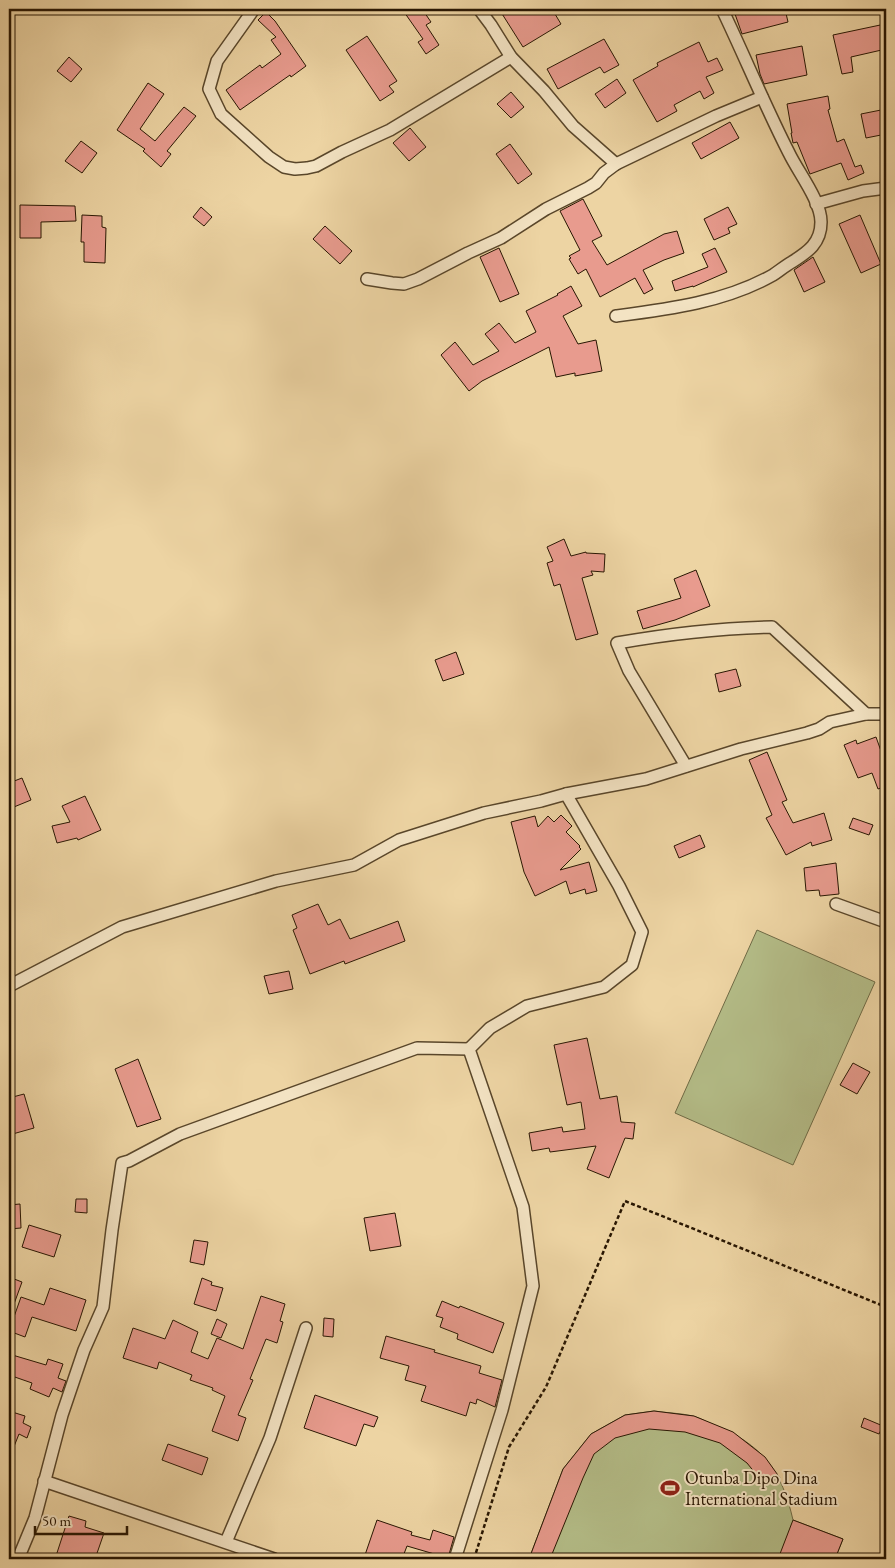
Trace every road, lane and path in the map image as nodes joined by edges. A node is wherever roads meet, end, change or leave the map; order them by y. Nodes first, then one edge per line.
1 (254, 9) edge
2 (479, 9) edge
3 (722, 9) edge
4 (511, 57) junction
5 (762, 97) junction
6 (616, 164) junction
7 (886, 188) edge
8 (816, 204) junction
9 (367, 279) dead end
10 (616, 316) dead end
11 (866, 714) junction
12 (886, 714) edge
13 (686, 766) junction
14 (566, 794) junction
15 (836, 904) dead end
16 (886, 922) edge
17 (9, 986) edge
18 (469, 1049) junction
19 (886, 1307) edge
20 (306, 1328) dead end
21 (44, 1481) junction
22 (226, 1542) junction
23 (18, 1559) edge
24 (274, 1559) edge
25 (455, 1559) edge
26 (474, 1559) edge

1 - 4 street
2 - 4 street
3 - 5 street
4 - 6 street
5 - 6 street
5 - 8 street
6 - 9 street
7 - 8 street
8 - 10 street
11 - 12 street
11 - 13 street
11 - 13 street
13 - 14 street
14 - 17 street
14 - 18 street
15 - 16 street
18 - 21 street
18 - 25 street
19 - 26 path
20 - 22 street
21 - 22 street
21 - 23 street
22 - 24 street

